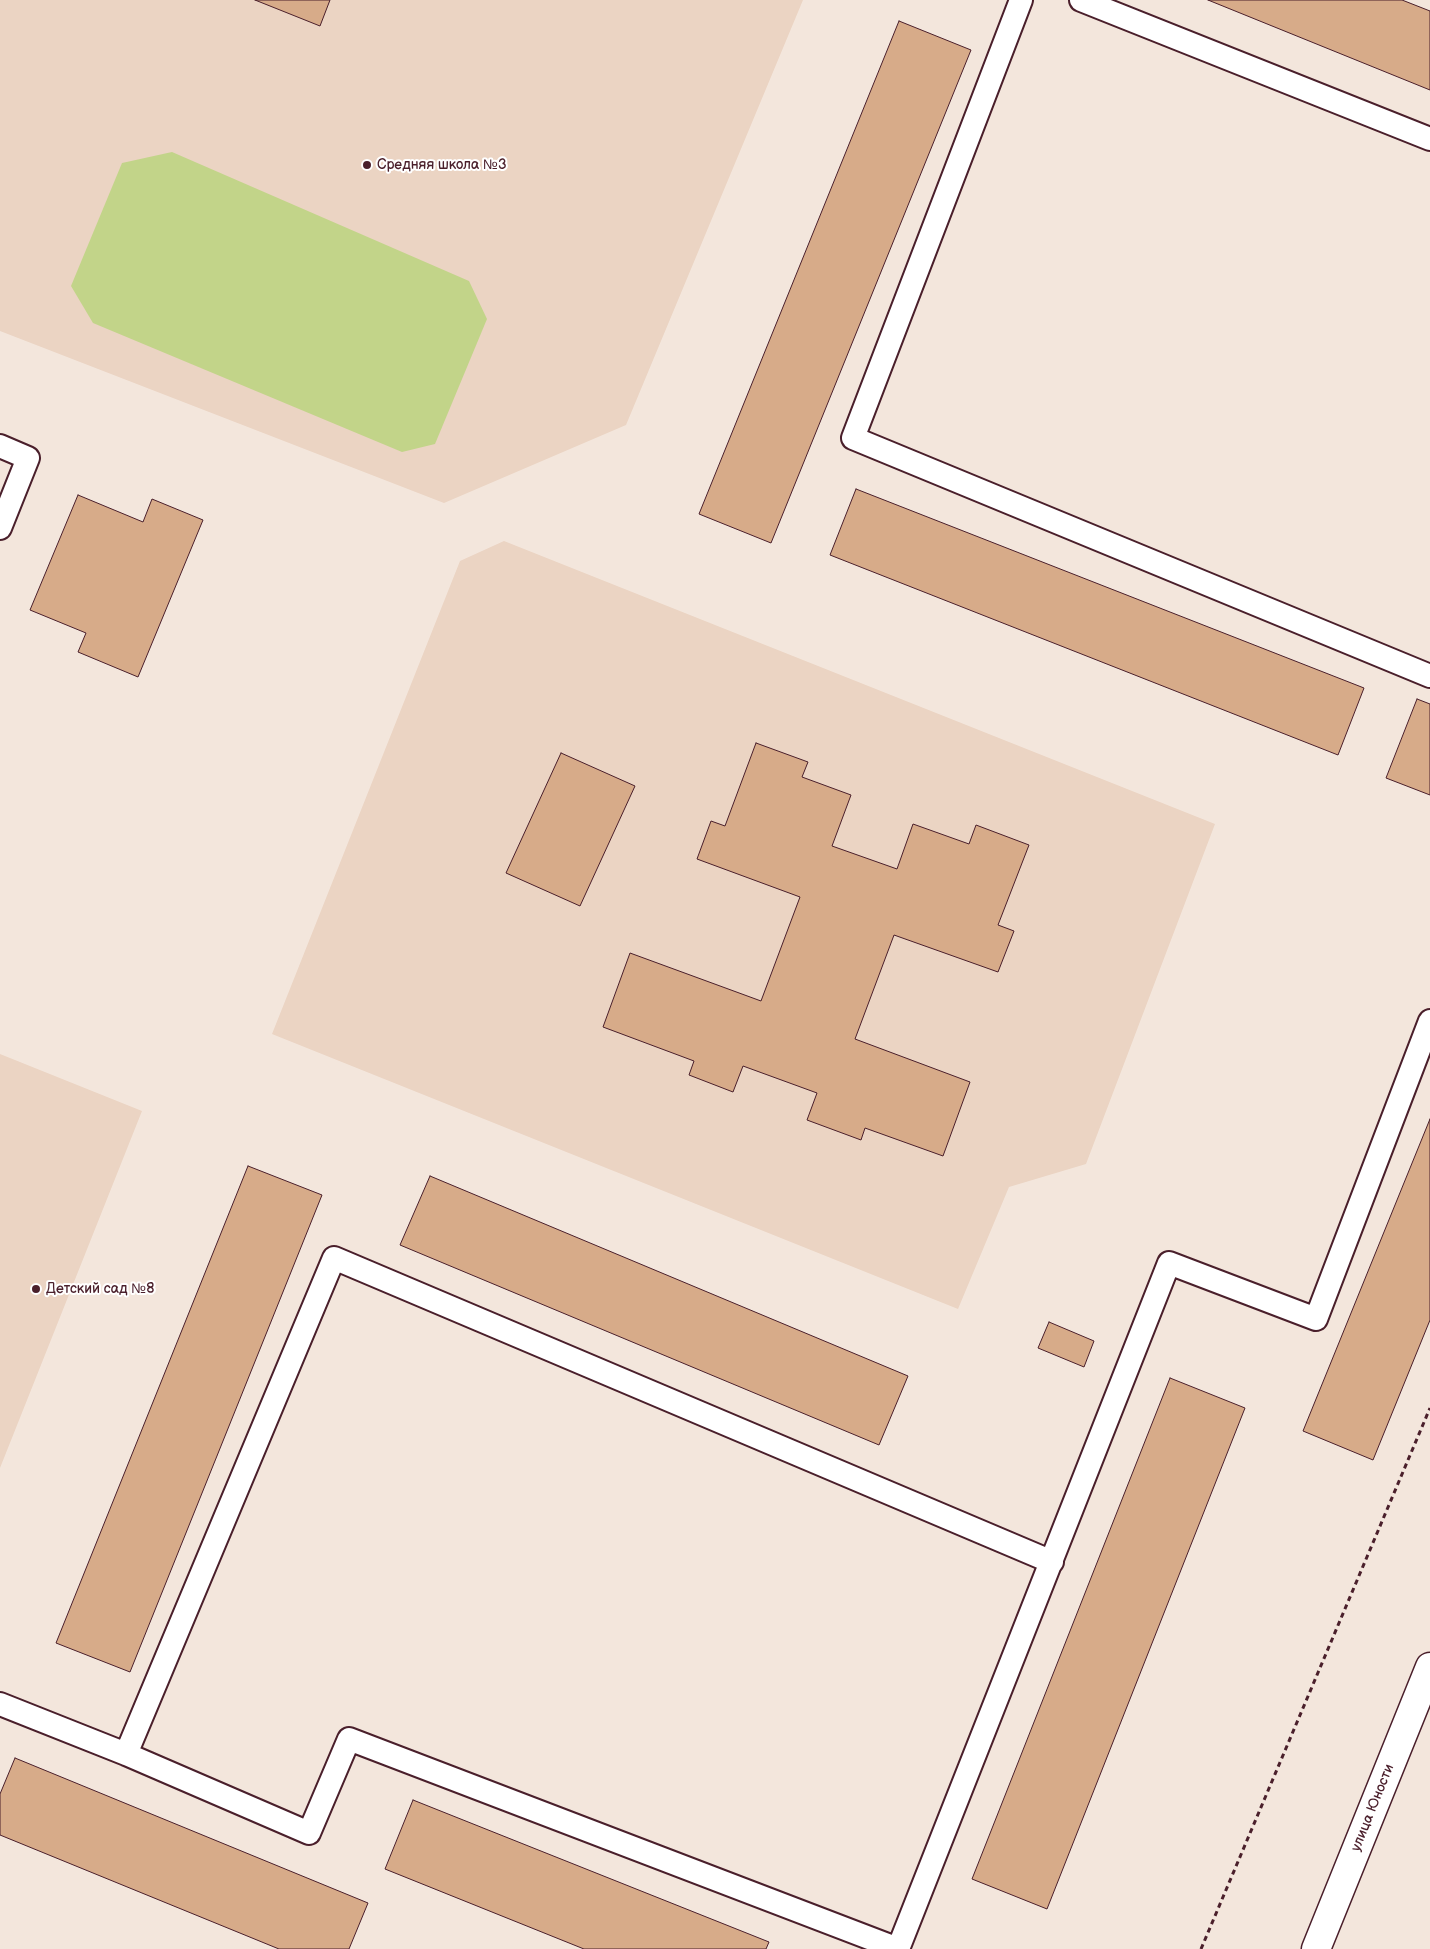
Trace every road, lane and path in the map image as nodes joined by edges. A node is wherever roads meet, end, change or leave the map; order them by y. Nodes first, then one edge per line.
1 (1021, 0) edge
2 (1080, 0) edge
3 (1430, 139) edge
4 (0, 446) edge
5 (0, 528) edge
6 (1430, 676) edge
7 (1430, 1021) edge
8 (1430, 1408) edge
9 (1052, 1562) junction
10 (1430, 1667) edge
11 (0, 1704) edge
12 (126, 1754) junction
13 (898, 1949) edge
14 (1201, 1949) edge
15 (1316, 1949) edge

1 - 6 lane
2 - 3 lane
4 - 5 lane
7 - 9 lane
8 - 14 path
9 - 12 lane
9 - 13 lane
10 - 15 street, улица Юности
11 - 12 lane
12 - 13 lane

